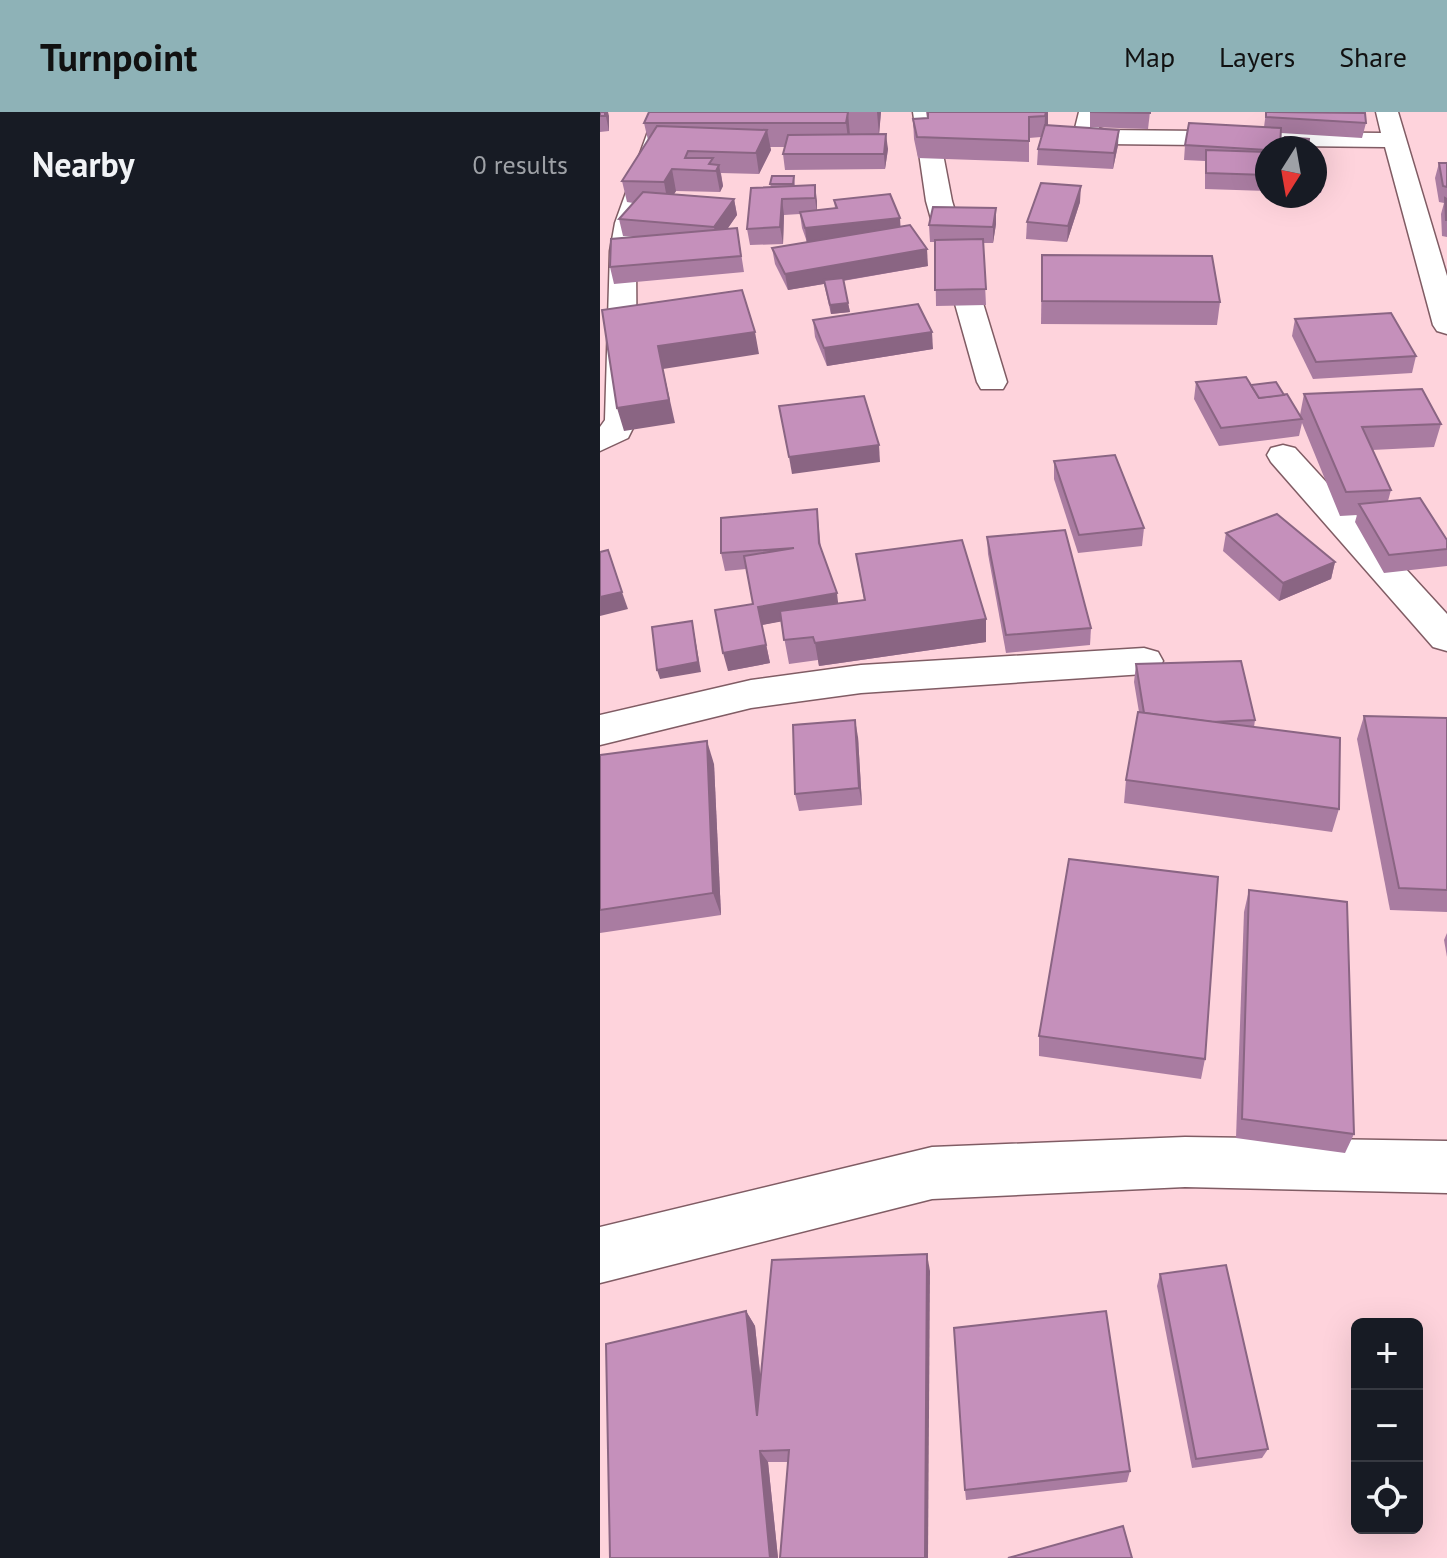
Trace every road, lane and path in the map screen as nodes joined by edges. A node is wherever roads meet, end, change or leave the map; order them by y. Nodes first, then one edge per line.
1 (666, 112) edge
2 (924, 112) edge
3 (1090, 112) edge
4 (1387, 112) edge
5 (1396, 140) junction
6 (1447, 325) edge
7 (992, 382) dead end
8 (600, 441) edge
9 (1283, 455) dead end
10 (1447, 638) edge
11 (1144, 661) edge
12 (600, 730) edge
13 (1447, 1167) edge
14 (600, 1255) edge

1 - 8 street
2 - 7 street
3 - 5 street
4 - 5 street
5 - 6 street
9 - 10 street
11 - 12 street
13 - 14 street

